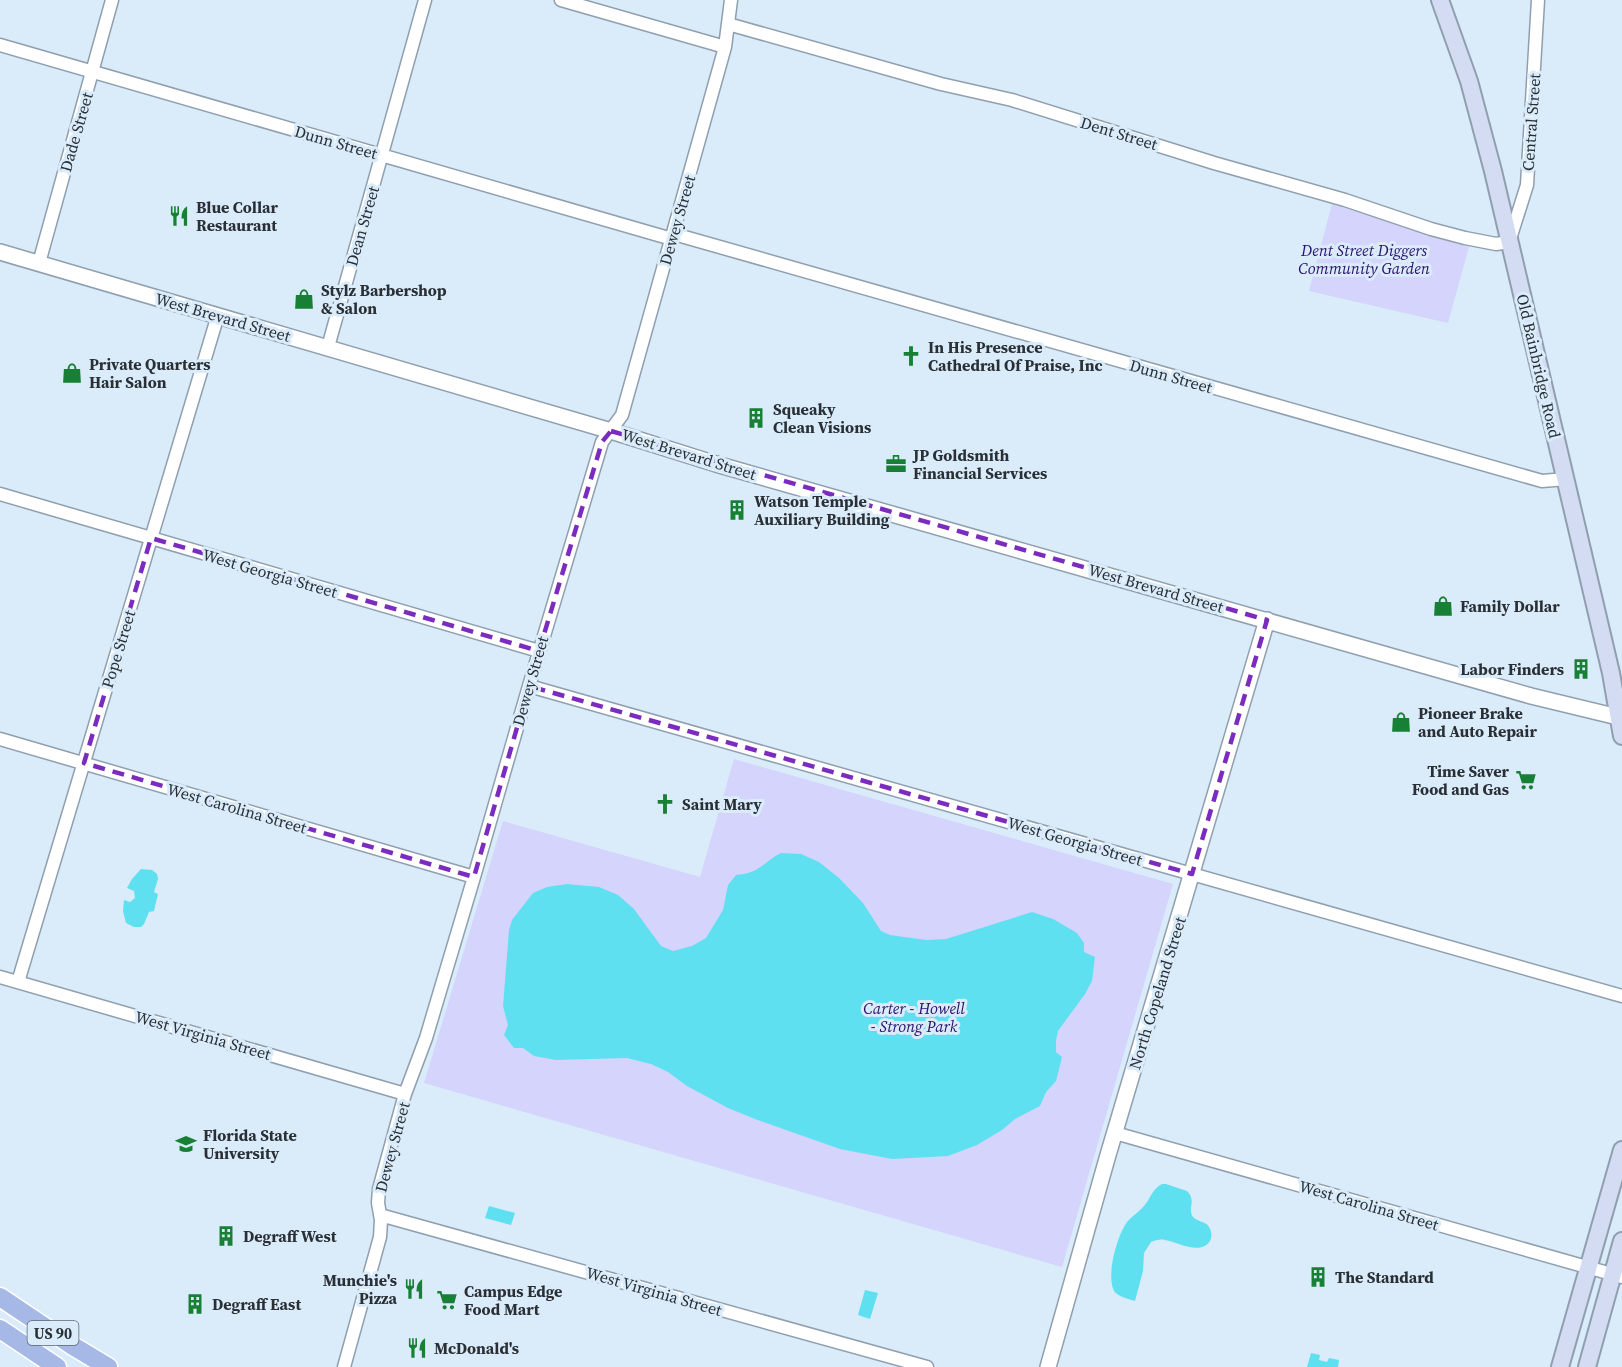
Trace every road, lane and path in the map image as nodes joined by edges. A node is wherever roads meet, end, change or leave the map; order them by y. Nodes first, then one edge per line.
1 (112, 0) edge
2 (425, 0) edge
3 (561, 0) edge
4 (731, 0) edge
5 (1440, 0) edge
6 (1538, 0) edge
7 (728, 24) junction
8 (0, 45) edge
9 (725, 47) junction
10 (92, 72) junction
11 (382, 156) junction
12 (673, 237) junction
13 (1509, 242) junction
14 (0, 252) edge
15 (39, 263) junction
16 (218, 315) junction
17 (328, 347) junction
18 (611, 430) junction
19 (1566, 479) junction
20 (0, 495) edge
21 (151, 538) junction
22 (1268, 620) junction
23 (539, 651) junction
24 (529, 686) junction
25 (1620, 718) edge
26 (1622, 736) edge
27 (0, 738) edge
28 (84, 763) junction
29 (1192, 874) junction
30 (474, 877) junction
31 (0, 977) edge
32 (18, 982) junction
33 (1622, 996) edge
34 (405, 1095) junction
35 (1115, 1133) junction
36 (1622, 1150) edge
37 (380, 1215) junction
38 (1622, 1241) edge
39 (1588, 1267) junction
40 (1617, 1275) edge
41 (0, 1297) edge
42 (0, 1329) edge
43 (57, 1367) edge
44 (108, 1367) edge
45 (344, 1367) edge
46 (927, 1367) edge
47 (1048, 1367) edge
48 (1560, 1367) edge
49 (1587, 1367) edge

1 - 10 street, Dade Street
2 - 11 street, Dean Street
3 - 9 street
4 - 7 street, Dewey Street
5 - 13 main road, Old Bainbridge Road
6 - 13 street, Central Street
7 - 9 street, Dewey Street
7 - 13 street, Dent Street
8 - 10 street, Dunn Street
9 - 12 street, Dewey Street
10 - 11 street, Dunn Street
10 - 15 street, Dade Street
11 - 12 street, Dunn Street
11 - 17 street, Dean Street
12 - 18 street, Dewey Street
12 - 19 street, Dunn Street
13 - 19 main road, Old Bainbridge Road
14 - 15 street, West Brevard Street
15 - 16 street, West Brevard Street
16 - 17 street, West Brevard Street
16 - 21 street, Pope Street
17 - 18 street, West Brevard Street
18 - 22 street, West Brevard Street
18 - 23 street, Dewey Street
19 - 25 main road, Old Bainbridge Road
20 - 21 street, West Georgia Street
21 - 23 street, West Georgia Street
21 - 28 street, Pope Street
22 - 25 street, West Brevard Street
22 - 29 street, North Copeland Street
23 - 24 street, Dewey Street
24 - 29 street, West Georgia Street
24 - 30 street, Dewey Street
25 - 26 main road, Old Bainbridge Road
27 - 28 street, West Carolina Street
28 - 30 street, West Carolina Street
28 - 32 street, Pope Street
29 - 33 street, West Georgia Street
29 - 35 street, North Copeland Street
30 - 34 street, Dewey Street
31 - 32 street, West Virginia Street
32 - 34 street, West Virginia Street
34 - 37 street, Dewey Street
35 - 39 street, West Carolina Street
35 - 47 street, North Copeland Street
36 - 39 main road
37 - 45 street, Dewey Street
37 - 46 street, West Virginia Street
38 - 40 main road
39 - 40 street, West Carolina Street
39 - 48 main road
40 - 49 main road
41 - 44 main road, US 90
42 - 43 main road, US 90

